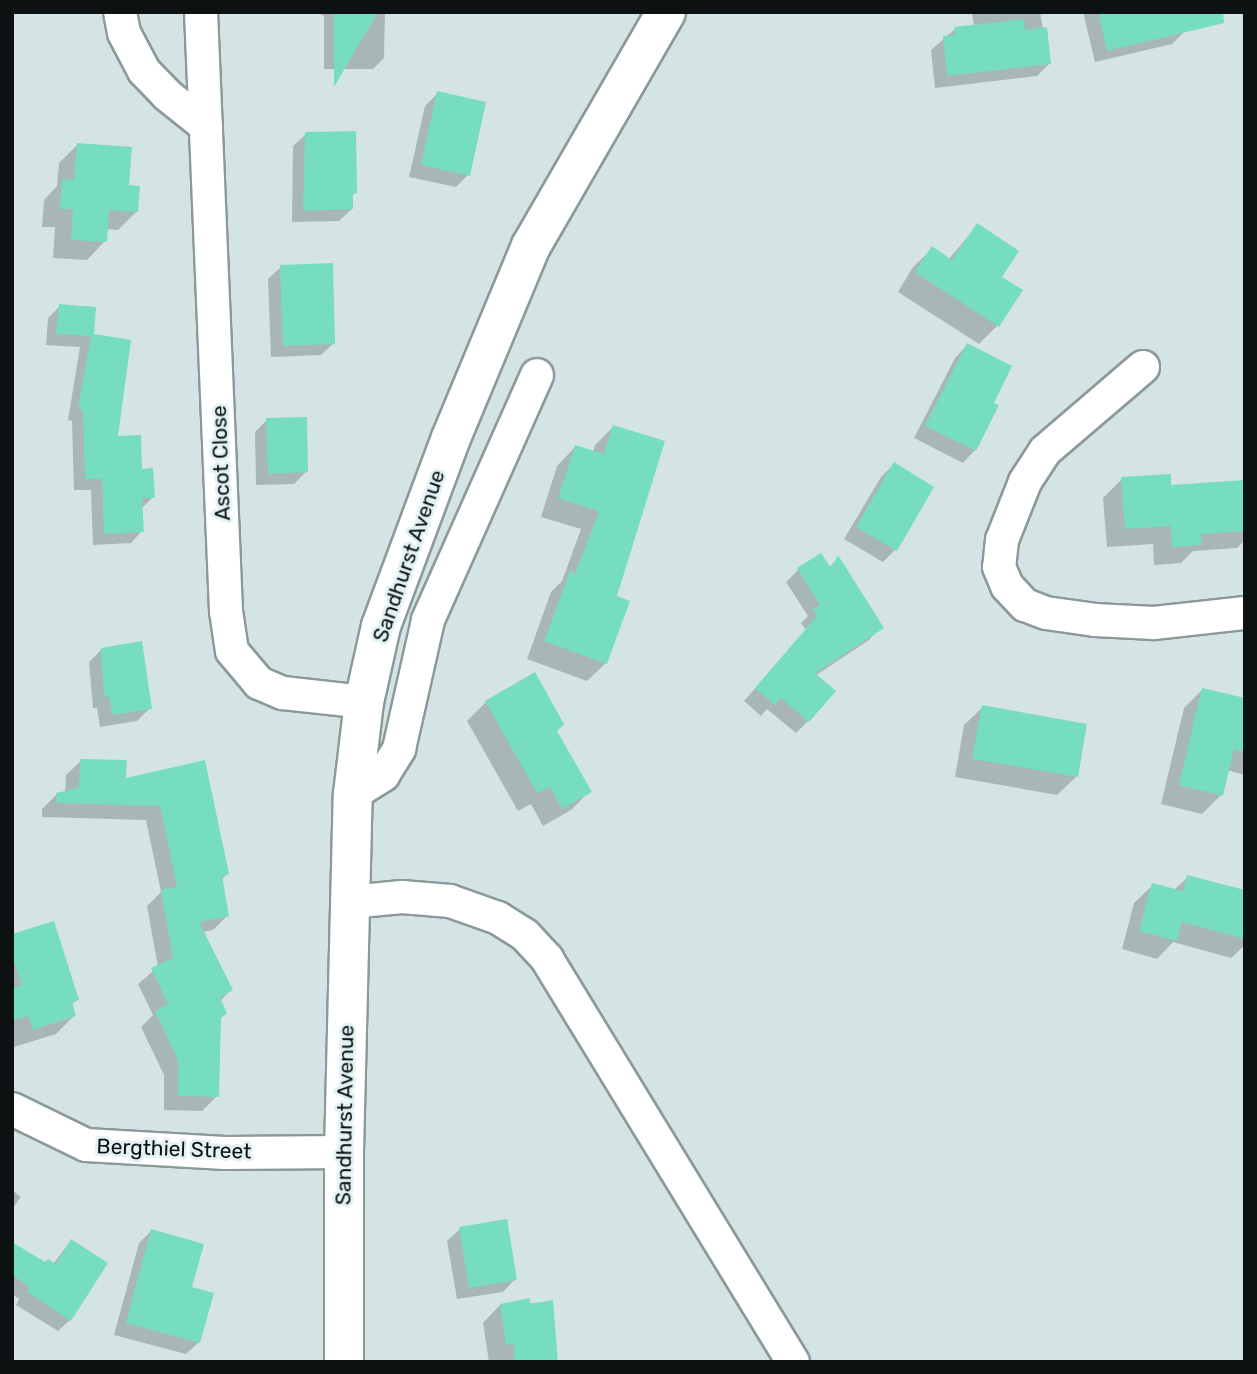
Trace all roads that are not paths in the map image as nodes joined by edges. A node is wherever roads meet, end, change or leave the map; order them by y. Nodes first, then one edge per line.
1 (120, 12) edge
2 (201, 12) edge
3 (666, 12) edge
4 (206, 126) junction
5 (1143, 367) dead end
6 (537, 375) dead end
7 (1245, 613) edge
8 (364, 702) junction
9 (353, 794) junction
10 (350, 902) junction
11 (12, 1109) edge
12 (344, 1152) junction
13 (344, 1362) edge
14 (793, 1362) edge

1 - 4 street
2 - 4 street, Ascot Close
3 - 8 street, Sandhurst Avenue
4 - 8 street, Ascot Close
5 - 7 street
6 - 9 street
8 - 9 street, Sandhurst Avenue
9 - 10 street, Sandhurst Avenue
10 - 12 street, Sandhurst Avenue
10 - 14 street
11 - 12 street, Bergthiel Street
12 - 13 street, Sandhurst Avenue

